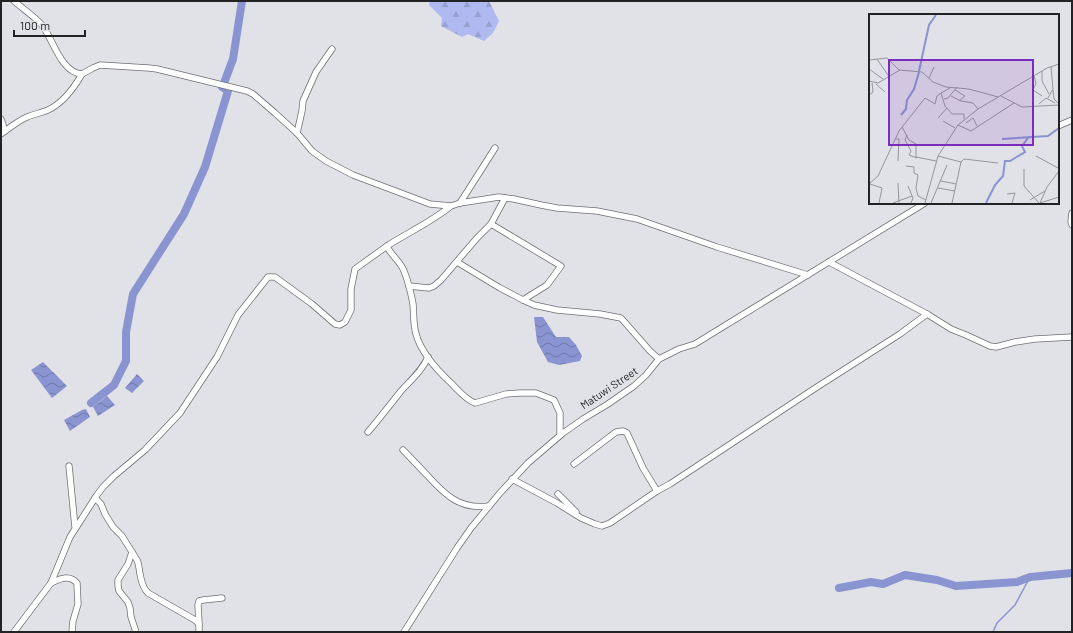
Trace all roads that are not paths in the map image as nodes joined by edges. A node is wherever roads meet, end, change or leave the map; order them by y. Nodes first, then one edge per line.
1 (14, 1) edge
2 (332, 49) dead end
3 (82, 74) junction
4 (1, 119) edge
5 (1072, 120) edge
6 (1059, 126) edge
7 (3, 133) edge
8 (297, 133) junction
9 (495, 148) dead end
10 (505, 198) junction
11 (460, 203) junction
12 (923, 204) edge
13 (451, 206) junction
14 (1072, 213) edge
15 (491, 224) junction
16 (1072, 224) edge
17 (387, 246) junction
18 (458, 262) junction
19 (829, 262) junction
20 (808, 275) junction
21 (409, 286) junction
22 (523, 300) junction
23 (928, 314) junction
24 (1072, 337) edge
25 (428, 357) junction
26 (659, 359) junction
27 (368, 432) dead end
28 (560, 435) junction
29 (404, 450) dead end
30 (574, 464) dead end
31 (69, 466) dead end
32 (512, 480) junction
33 (657, 491) junction
34 (558, 494) dead end
35 (95, 498) junction
36 (489, 506) junction
37 (581, 518) junction
38 (75, 527) junction
39 (132, 552) junction
40 (50, 583) junction
41 (222, 598) dead end
42 (199, 624) junction
43 (14, 632) edge
44 (72, 632) edge
45 (136, 632) edge
46 (199, 632) edge
47 (404, 632) edge

1 - 3 street
2 - 8 street
3 - 7 street
3 - 8 street
4 - 7 street
5 - 6 street
8 - 13 street
9 - 11 street
10 - 11 street
10 - 15 street
10 - 20 street
11 - 13 street
12 - 19 street, Matuwi Street
13 - 17 street
14 - 16 street
15 - 18 street
15 - 22 street
17 - 21 street
17 - 35 street
18 - 21 street
18 - 22 street
19 - 20 street, Matuwi Street
19 - 23 street
20 - 26 street, Matuwi Street
21 - 25 street
22 - 26 street
23 - 24 street
23 - 33 street
25 - 27 street
25 - 28 street
26 - 28 street, Matuwi Street
28 - 32 street, Matuwi Street
29 - 36 street
30 - 33 street
31 - 38 street
32 - 36 street, Matuwi Street
32 - 37 street
33 - 37 street
34 - 37 street
35 - 38 street
35 - 39 street
36 - 47 street, Matuwi Street
38 - 40 street
39 - 42 street
39 - 45 street
40 - 43 street
40 - 44 street
41 - 42 street
42 - 46 street

